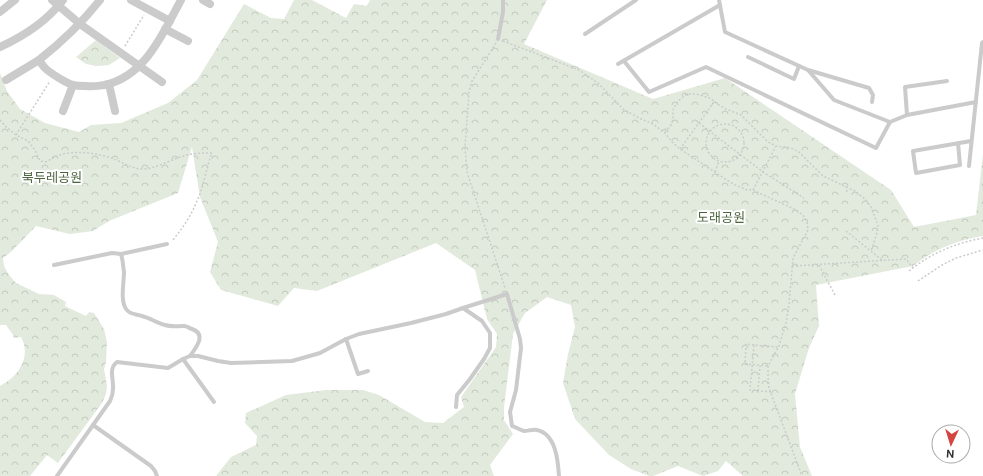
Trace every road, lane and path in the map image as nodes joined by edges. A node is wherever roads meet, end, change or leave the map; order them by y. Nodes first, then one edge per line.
1 (14, 0) edge
2 (52, 0) edge
3 (100, 0) edge
4 (131, 0) edge
5 (181, 0) edge
6 (503, 0) edge
7 (636, 0) edge
8 (719, 0) edge
9 (61, 3) edge
10 (720, 5) junction
11 (147, 9) junction
12 (0, 12) edge
13 (170, 21) junction
14 (80, 24) junction
15 (165, 29) junction
16 (585, 34) dead end
17 (498, 39) junction
18 (188, 41) dead end
19 (983, 42) edge
20 (0, 47) edge
21 (121, 53) junction
22 (748, 57) dead end
23 (39, 60) junction
24 (624, 61) junction
25 (618, 64) dead end
26 (140, 66) junction
27 (800, 66) junction
28 (808, 70) junction
29 (54, 75) junction
30 (6, 80) dead end
31 (947, 81) dead end
32 (162, 82) dead end
33 (108, 84) junction
34 (73, 85) junction
35 (714, 102) junction
36 (872, 102) dead end
37 (976, 102) junction
38 (63, 111) dead end
39 (115, 111) dead end
40 (908, 115) junction
41 (0, 120) edge
42 (890, 122) junction
43 (699, 123) junction
44 (710, 131) junction
45 (665, 133) junction
46 (16, 135) junction
47 (971, 141) junction
48 (958, 143) junction
49 (776, 146) junction
50 (680, 149) junction
51 (741, 154) junction
52 (719, 161) junction
53 (969, 166) dead end
54 (715, 172) junction
55 (763, 172) junction
56 (846, 186) junction
57 (753, 190) junction
58 (847, 192) dead end
59 (804, 198) dead end
60 (846, 231) dead end
61 (983, 238) edge
62 (167, 244) joint
63 (983, 250) edge
64 (871, 251) junction
65 (121, 254) junction
66 (882, 260) junction
67 (54, 265) dead end
68 (819, 265) junction
69 (792, 266) junction
70 (913, 268) junction
71 (909, 271) dead end
72 (918, 281) dead end
73 (507, 294) junction
74 (836, 297) dead end
75 (463, 308) junction
76 (346, 339) junction
77 (754, 345) junction
78 (778, 347) junction
79 (190, 356) junction
80 (183, 359) junction
81 (752, 365) junction
82 (760, 366) junction
83 (768, 366) junction
84 (368, 371) dead end
85 (758, 391) junction
86 (771, 392) junction
87 (214, 402) dead end
88 (456, 407) dead end
89 (93, 425) junction
90 (56, 476) edge
91 (157, 476) edge
92 (559, 476) edge
93 (802, 476) edge

1 - 12 street
2 - 9 street
3 - 14 street
4 - 11 street
5 - 13 street
6 - 17 lane
7 - 16 lane
8 - 10 lane
9 - 14 street
9 - 20 street
10 - 24 lane
10 - 27 lane
11 - 13 street
11 - 21 path
13 - 15 street
14 - 21 street
14 - 23 street
15 - 18 street
15 - 26 street
17 - 45 path
17 - 73 path
19 - 37 lane
21 - 26 street
22 - 27 lane
23 - 29 street
23 - 30 street
24 - 25 lane
24 - 42 lane
26 - 32 street
26 - 33 street
27 - 28 lane
28 - 36 lane
28 - 42 lane
29 - 34 street
29 - 46 path
31 - 40 lane
33 - 34 street
33 - 39 street
34 - 38 street
35 - 43 path
35 - 45 path
35 - 49 path
37 - 40 lane
37 - 47 lane
40 - 42 lane
41 - 46 path
43 - 44 path
43 - 50 path
44 - 51 path
44 - 51 path
44 - 52 path
45 - 50 path
46 - 62 path
47 - 48 lane
47 - 53 lane
48 - 48 lane
49 - 55 path
49 - 56 path
50 - 54 path
51 - 52 path
51 - 55 path
52 - 54 path
54 - 57 path
55 - 57 path
55 - 59 path
56 - 58 path
56 - 64 path
57 - 69 path
60 - 64 path
61 - 70 path
62 - 65 lane
63 - 72 path
64 - 66 path
65 - 67 lane
65 - 79 lane
66 - 68 path
66 - 70 path
68 - 69 path
68 - 74 path
69 - 78 path
70 - 71 path
73 - 75 lane
73 - 92 lane
75 - 76 lane
75 - 88 lane
76 - 79 lane
76 - 84 lane
77 - 78 path
77 - 81 path
77 - 81 path
78 - 83 path
79 - 80 lane
80 - 87 lane
80 - 89 lane
81 - 82 path
81 - 85 path
82 - 83 path
82 - 85 path
83 - 86 path
85 - 86 path
86 - 93 path
89 - 90 lane
89 - 91 lane

